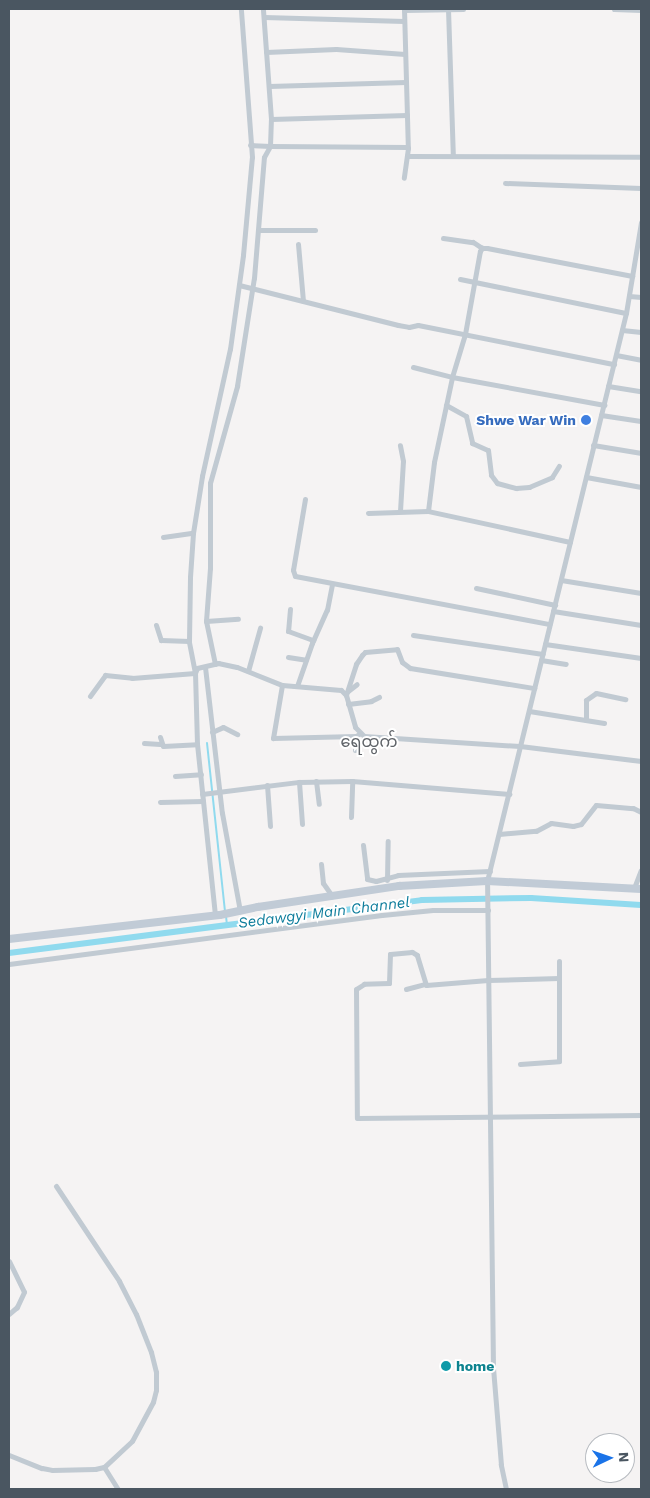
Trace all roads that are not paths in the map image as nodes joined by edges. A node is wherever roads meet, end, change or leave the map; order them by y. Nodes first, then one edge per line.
1 (241, 9) edge
2 (263, 9) edge
3 (448, 9) edge
4 (463, 9) edge
5 (614, 9) edge
6 (404, 10) edge
7 (641, 10) edge
8 (264, 17) junction
9 (404, 22) junction
10 (266, 52) junction
11 (405, 54) junction
12 (406, 82) junction
13 (269, 86) junction
14 (407, 115) junction
15 (271, 119) junction
16 (252, 145) junction
17 (267, 145) junction
18 (407, 147) junction
19 (407, 156) junction
20 (453, 156) junction
21 (641, 157) edge
22 (404, 178) dead end
23 (505, 183) dead end
24 (641, 188) edge
25 (641, 223) edge
26 (259, 230) junction
27 (315, 230) dead end
28 (443, 238) dead end
29 (298, 244) dead end
30 (482, 248) junction
31 (632, 276) junction
32 (460, 279) dead end
33 (475, 282) junction
34 (239, 286) junction
35 (252, 288) junction
36 (629, 296) junction
37 (641, 297) edge
38 (303, 301) junction
39 (626, 313) junction
40 (622, 330) junction
41 (641, 332) edge
42 (465, 334) junction
43 (616, 355) junction
44 (641, 360) edge
45 (614, 364) junction
46 (412, 367) dead end
47 (452, 377) junction
48 (608, 386) junction
49 (641, 390) edge
50 (604, 404) junction
51 (218, 405) junction
52 (446, 405) junction
53 (230, 411) junction
54 (601, 415) junction
55 (641, 421) edge
56 (400, 445) dead end
57 (593, 445) junction
58 (641, 453) edge
59 (559, 466) dead end
60 (586, 477) junction
61 (641, 487) edge
62 (305, 499) dead end
63 (400, 511) junction
64 (428, 511) junction
65 (368, 513) dead end
66 (193, 533) junction
67 (163, 536) dead end
68 (570, 542) junction
69 (561, 580) junction
70 (332, 584) junction
71 (476, 588) dead end
72 (641, 593) edge
73 (555, 605) junction
74 (290, 609) dead end
75 (553, 611) junction
76 (238, 619) dead end
77 (206, 621) junction
78 (550, 624) junction
79 (156, 625) dead end
80 (641, 625) edge
81 (260, 628) dead end
82 (412, 635) dead end
83 (313, 640) junction
84 (189, 641) junction
85 (545, 644) junction
86 (543, 654) junction
87 (288, 656) dead end
88 (641, 658) edge
89 (306, 660) junction
90 (541, 660) junction
91 (215, 664) junction
92 (566, 664) dead end
93 (200, 669) junction
94 (248, 671) junction
95 (357, 684) dead end
96 (282, 685) junction
97 (298, 686) junction
98 (534, 688) junction
99 (347, 693) junction
100 (90, 696) dead end
101 (379, 696) dead end
102 (626, 699) dead end
103 (348, 704) junction
104 (529, 711) junction
105 (586, 720) junction
106 (604, 724) dead end
107 (212, 732) junction
108 (237, 734) dead end
109 (358, 735) junction
110 (160, 737) dead end
111 (144, 743) dead end
112 (160, 744) junction
113 (197, 744) junction
114 (520, 746) junction
115 (355, 750) dead end
116 (641, 761) edge
117 (200, 774) junction
118 (174, 776) dead end
119 (316, 781) junction
120 (352, 781) junction
121 (299, 782) junction
122 (267, 785) junction
123 (217, 792) junction
124 (204, 794) junction
125 (509, 794) junction
126 (203, 801) junction
127 (160, 802) dead end
128 (318, 804) dead end
129 (641, 812) edge
130 (351, 817) dead end
131 (302, 824) dead end
132 (270, 826) dead end
133 (499, 834) junction
134 (388, 841) dead end
135 (363, 845) dead end
136 (321, 864) dead end
137 (641, 870) edge
138 (490, 871) junction
139 (398, 875) junction
140 (387, 880) junction
141 (487, 884) junction
142 (399, 886) junction
143 (638, 888) edge
144 (332, 896) junction
145 (487, 908) junction
146 (240, 911) junction
147 (218, 915) junction
148 (9, 939) edge
149 (559, 961) dead end
150 (9, 964) edge
151 (559, 978) junction
152 (488, 980) junction
153 (425, 984) junction
154 (406, 989) dead end
155 (520, 1064) dead end
156 (641, 1115) edge
157 (490, 1117) junction
158 (56, 1186) dead end
159 (9, 1261) edge
160 (9, 1314) edge
161 (9, 1455) edge
162 (104, 1467) junction
163 (118, 1489) edge
164 (506, 1489) edge

1 - 16 street
2 - 8 street
3 - 4 street
3 - 6 street
3 - 20 street
5 - 7 street
6 - 9 street
8 - 9 street
8 - 10 street
9 - 11 street
10 - 11 street
10 - 13 street
11 - 12 street
12 - 13 street
12 - 14 street
13 - 15 street
14 - 15 street
14 - 18 street
15 - 17 street
16 - 17 street
16 - 34 street
17 - 18 street
17 - 26 street
18 - 19 street
19 - 20 street
19 - 22 street
20 - 21 street
23 - 24 street
25 - 31 street
26 - 27 street
26 - 35 street
28 - 30 street
29 - 38 street
30 - 31 street
30 - 33 street
31 - 36 street
32 - 33 street
33 - 39 street
33 - 42 street
34 - 35 street
34 - 51 street
35 - 38 street
35 - 53 street
36 - 37 street
36 - 39 street
38 - 42 street
39 - 40 street
40 - 41 street
40 - 43 street
42 - 45 street
42 - 47 street
43 - 44 street
43 - 45 street
45 - 48 street
46 - 47 street
47 - 50 street
47 - 52 street
48 - 49 street
48 - 50 street
50 - 54 street
51 - 53 street
51 - 66 street
52 - 59 street
52 - 64 street
53 - 77 street
54 - 55 street
54 - 57 street
56 - 63 street
57 - 58 street
57 - 60 street
60 - 61 street
60 - 68 street
62 - 70 street
63 - 64 street
63 - 65 street
64 - 68 street
66 - 67 street
66 - 84 street
68 - 69 street
69 - 72 street
69 - 73 street
70 - 78 street
70 - 83 street
71 - 73 street
73 - 75 street
74 - 83 street
75 - 78 street
75 - 80 street
76 - 77 street
77 - 91 street
78 - 85 street
79 - 84 street
81 - 94 street
82 - 86 street
83 - 89 street
84 - 93 street
85 - 86 street
85 - 88 street
86 - 90 street
87 - 89 street
89 - 97 street
90 - 92 street
90 - 98 street
91 - 93 street
91 - 94 street
93 - 100 street
93 - 107 street
93 - 113 street
94 - 96 street
95 - 99 street
96 - 97 street
96 - 109 street
97 - 99 street
98 - 99 street
98 - 104 street
99 - 103 street
101 - 103 street
102 - 105 street
103 - 109 street
104 - 105 street
104 - 114 street
105 - 106 street
107 - 108 street
107 - 123 street
109 - 114 street
109 - 115 street
110 - 112 street
111 - 112 street
112 - 113 street
113 - 117 street
114 - 116 street
114 - 125 street
117 - 118 street
117 - 124 street
119 - 120 street
119 - 121 street
119 - 128 street
120 - 125 street
120 - 130 street
121 - 122 street
121 - 131 street
122 - 123 street
122 - 132 street
123 - 124 street
123 - 146 street
124 - 126 street
125 - 133 street
126 - 127 street
126 - 147 street
129 - 133 street
133 - 138 street
134 - 140 street
135 - 140 street
136 - 144 street
137 - 143 street
138 - 139 street
138 - 141 street
139 - 140 street
139 - 142 street
141 - 142 street
141 - 143 street
141 - 145 street
142 - 144 street
144 - 146 street
145 - 150 street
145 - 152 street
146 - 147 street
147 - 148 street
149 - 151 street
151 - 152 street
151 - 155 street
152 - 153 street
152 - 157 street
153 - 154 street
153 - 157 street
156 - 157 street
157 - 164 street
158 - 162 street
159 - 160 street
161 - 162 street
162 - 163 street

